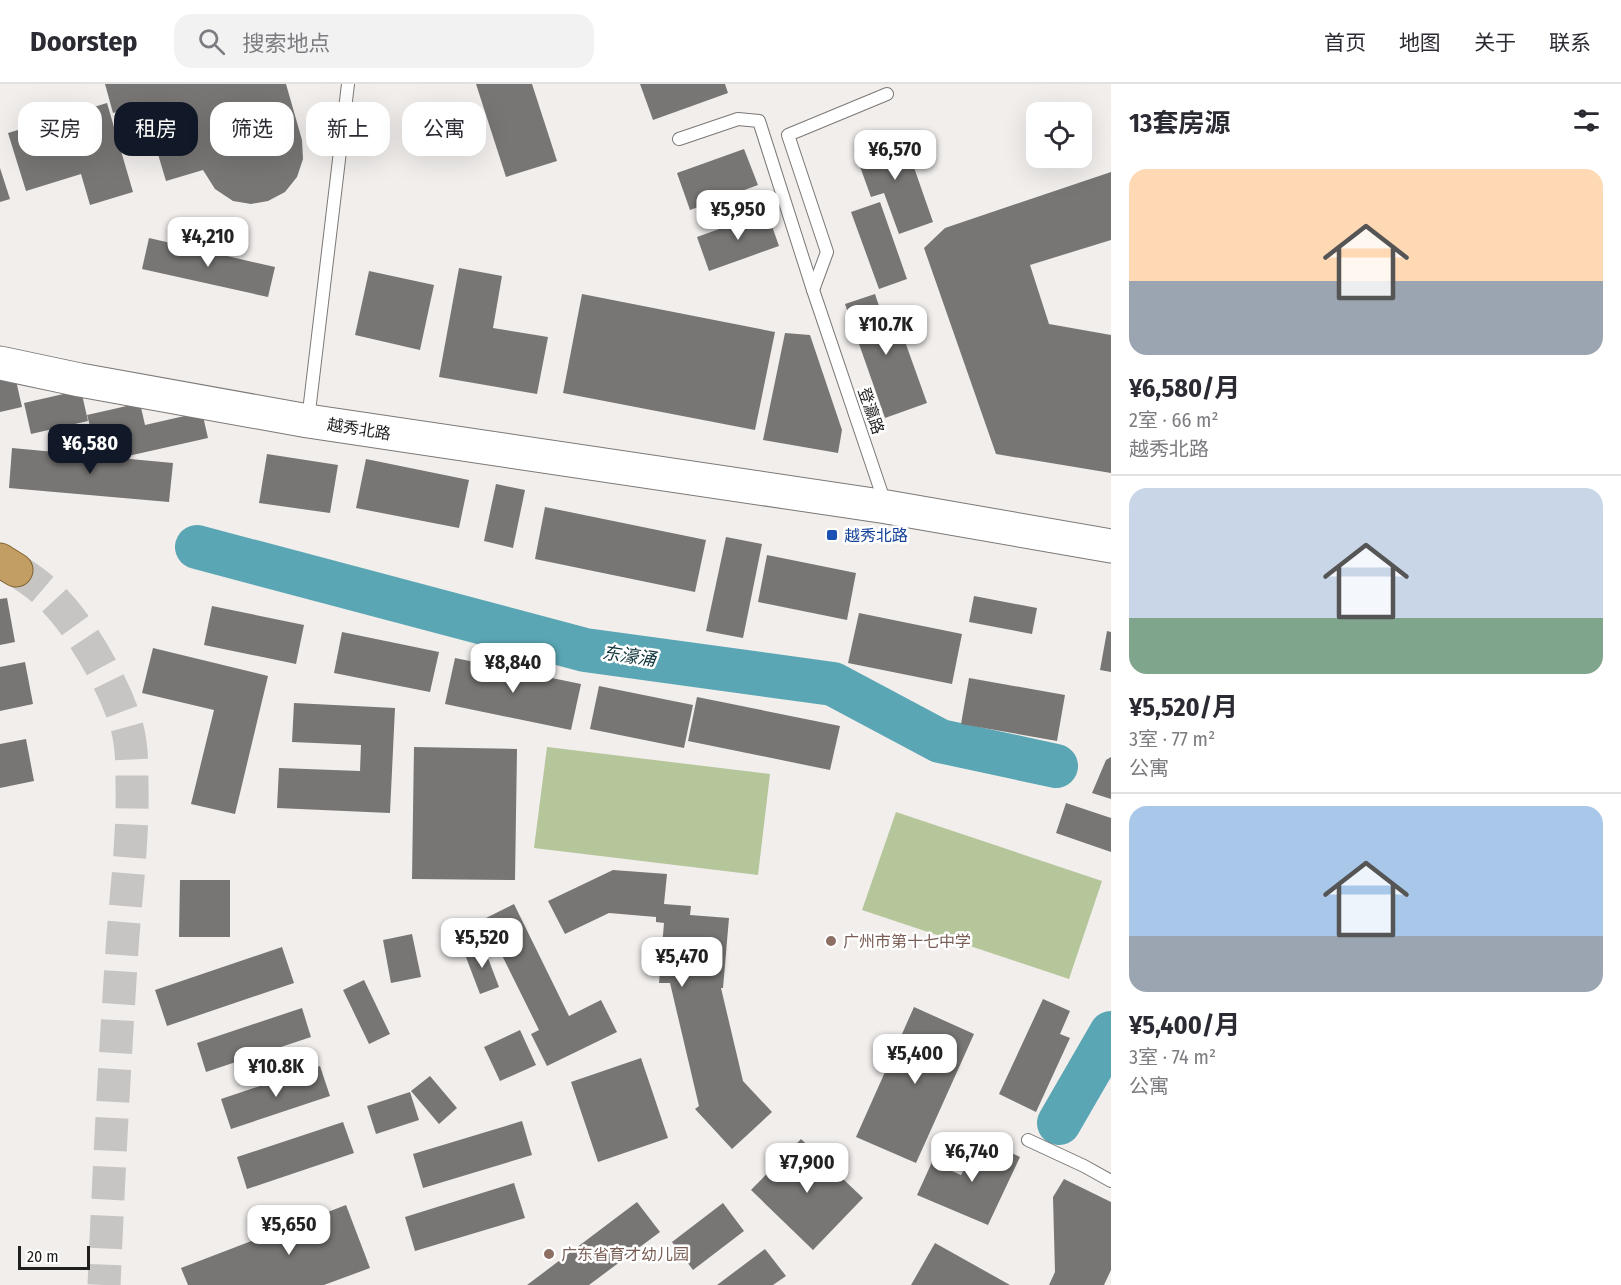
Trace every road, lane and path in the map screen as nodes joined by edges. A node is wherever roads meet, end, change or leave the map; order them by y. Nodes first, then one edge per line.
1 (348, 84) edge
2 (887, 94) dead end
3 (679, 139) dead end
4 (813, 290) junction
5 (0, 363) edge
6 (308, 421) junction
7 (886, 507) junction
8 (1111, 546) edge
9 (1028, 1140) dead end
10 (1111, 1181) edge

1 - 6 lane
2 - 4 lane
3 - 4 lane, 登瀛路
4 - 7 lane, 登瀛路
5 - 6 main road, 越秀北路
6 - 7 main road, 越秀北路
7 - 8 main road, 越秀北路
9 - 10 lane

